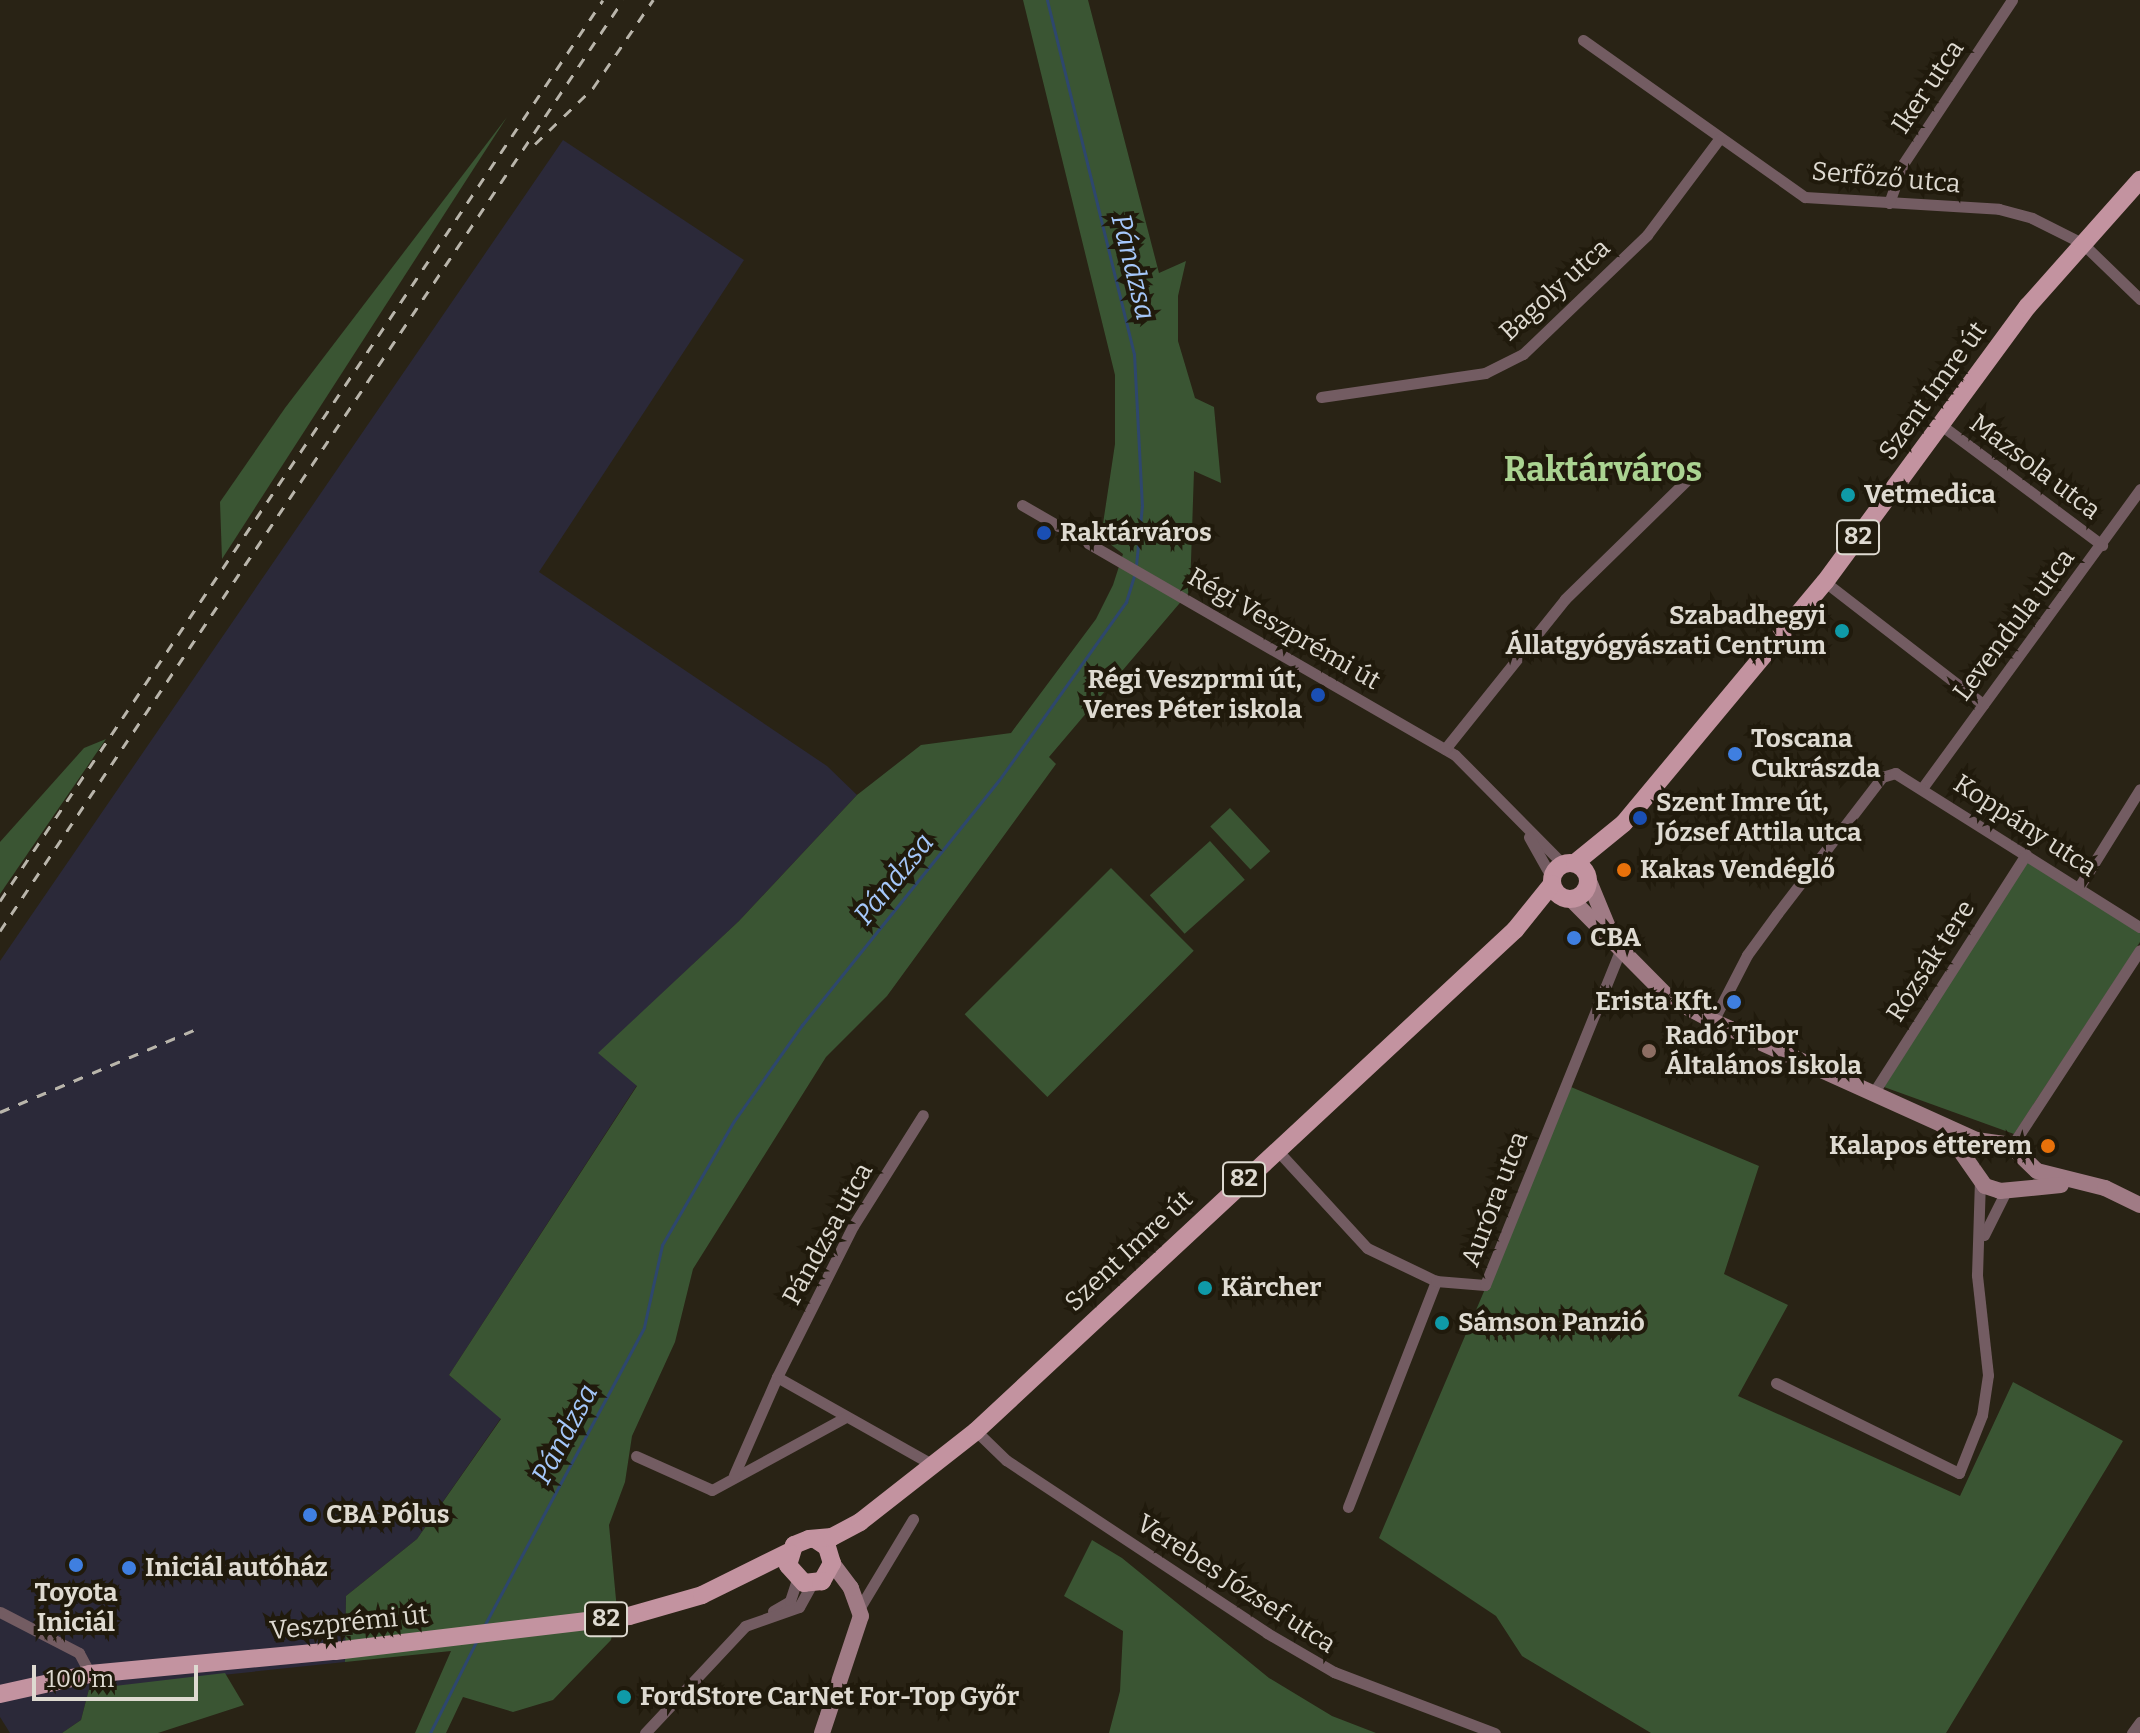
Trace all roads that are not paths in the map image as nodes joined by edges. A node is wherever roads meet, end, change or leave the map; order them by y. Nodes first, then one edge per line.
1 (2012, 0) edge
2 (1583, 40) dead end
3 (1719, 139) junction
4 (2140, 180) edge
5 (1889, 203) junction
6 (2082, 243) junction
7 (2140, 299) edge
8 (1321, 397) dead end
9 (1941, 425) junction
10 (1694, 473) dead end
11 (2140, 489) edge
12 (1022, 505) dead end
13 (2135, 506) edge
14 (2102, 545) junction
15 (1825, 582) junction
16 (1983, 704) junction
17 (1445, 749) junction
18 (1923, 787) junction
19 (2140, 789) edge
20 (1511, 809) junction
21 (2026, 854) junction
22 (1570, 874) junction
23 (2079, 887) junction
24 (1569, 900) junction
25 (2140, 927) edge
26 (1515, 930) junction
27 (1621, 949) junction
28 (2140, 950) edge
29 (1713, 1021) junction
30 (1874, 1092) junction
31 (923, 1115) dead end
32 (1928, 1116) junction
33 (2009, 1148) junction
34 (1276, 1149) junction
35 (1977, 1175) junction
36 (2098, 1187) junction
37 (2009, 1188) junction
38 (2140, 1205) edge
39 (1977, 1254) junction
40 (1436, 1281) junction
41 (777, 1377) junction
42 (1776, 1383) dead end
43 (846, 1417) junction
44 (976, 1431) junction
45 (636, 1456) dead end
46 (933, 1465) junction
47 (734, 1475) junction
48 (881, 1507) junction
49 (1348, 1507) dead end
50 (913, 1519) dead end
51 (815, 1539) junction
52 (789, 1552) junction
53 (832, 1560) junction
54 (806, 1580) junction
55 (702, 1595) junction
56 (859, 1609) junction
57 (0, 1612) edge
58 (90, 1674) junction
59 (0, 1694) edge
60 (2140, 1722) edge
61 (645, 1733) edge
62 (822, 1733) edge
63 (1495, 1733) edge
64 (2132, 1733) edge

1 - 5 street, Iker utca
2 - 3 street, Serfőző utca
3 - 5 street, Serfőző utca
3 - 8 street, Bagoly utca
4 - 6 main road, Szent Imre út / 82
5 - 6 street, Serfőző utca
6 - 7 street
6 - 9 main road, Szent Imre út / 82
9 - 14 street, Mazsola utca
9 - 15 main road, Szent Imre út / 82
10 - 17 street
11 - 13 street, Levendula utca
12 - 17 street, Régi Veszprémi út
13 - 14 street, Levendula utca
14 - 16 street, Levendula utca
15 - 16 street
15 - 22 main road, Szent Imre út / 82
16 - 18 street, Levendula utca
17 - 20 street, Régi Veszprémi út
18 - 21 street, Koppány utca
18 - 29 street, Koppány utca
19 - 23 street
20 - 22 street, Régi Veszprémi út
20 - 22 street, Régi Veszprémi út
21 - 23 street, Koppány utca
21 - 30 street, Rózsák tere
22 - 24 main road
22 - 24 main road, 82
22 - 26 main road, Szent Imre út / 82
22 - 27 street
23 - 25 street, Koppány utca
24 - 26 main road, Szent Imre út / 82
24 - 27 street
26 - 34 main road, Szent Imre út / 82
27 - 29 street
27 - 40 street, Auróra utca
28 - 33 street
29 - 30 street
30 - 32 street
31 - 41 street, Pándzsa utca
32 - 33 street
32 - 35 street
33 - 35 street
33 - 36 street
33 - 37 street
34 - 40 street
34 - 44 main road, Szent Imre út / 82
35 - 37 street
35 - 39 street
36 - 37 street
36 - 38 street
37 - 39 street
39 - 42 street
40 - 49 street, Auróra utca
41 - 43 street
41 - 47 street, Pándzsa utca
43 - 46 street
43 - 47 street
44 - 46 main road, Szent Imre út / 82
44 - 63 street, Verebes József utca
45 - 47 street
46 - 48 main road, Szent Imre út / 82
48 - 51 main road, Szent Imre út / 82
48 - 53 main road, Szent Imre út / 82
50 - 56 street
51 - 52 main road, 82
51 - 53 main road
52 - 54 main road
52 - 55 main road, Veszprémi út / 82
53 - 54 main road, 82
53 - 56 street
54 - 55 main road, Veszprémi út / 82
54 - 56 street
54 - 61 street
55 - 58 main road, Veszprémi út / 82
56 - 62 street
57 - 58 street
58 - 59 main road, Veszprémi út / 82
60 - 64 street

